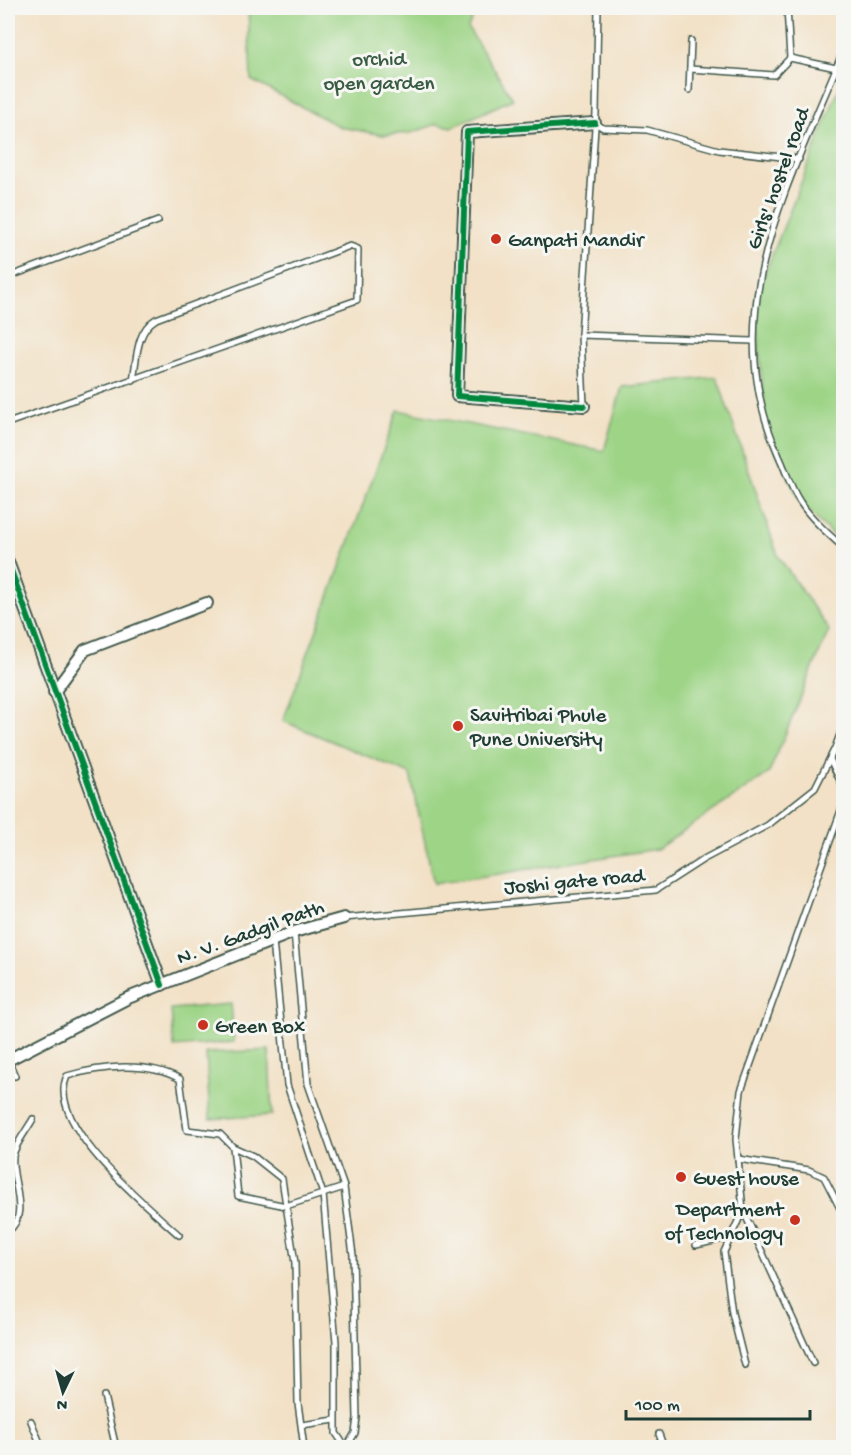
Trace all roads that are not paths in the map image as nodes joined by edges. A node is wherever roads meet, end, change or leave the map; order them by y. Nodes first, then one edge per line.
1 (598, 8) edge
2 (787, 8) edge
3 (691, 41) dead end
4 (843, 49) edge
5 (790, 58) junction
6 (836, 68) junction
7 (690, 69) junction
8 (689, 90) dead end
9 (595, 123) junction
10 (799, 159) junction
11 (158, 221) dead end
12 (8, 277) edge
13 (581, 335) junction
14 (753, 341) junction
15 (133, 380) junction
16 (584, 406) joint
17 (8, 423) edge
18 (843, 548) edge
19 (8, 562) edge
20 (207, 603) dead end
21 (54, 692) junction
22 (843, 724) edge
23 (830, 759) junction
24 (843, 789) edge
25 (843, 802) edge
26 (344, 918) joint
27 (294, 932) junction
28 (273, 940) junction
29 (162, 985) junction
30 (8, 1060) edge
31 (15, 1076) dead end
32 (33, 1119) dead end
33 (234, 1147) junction
34 (738, 1159) junction
35 (344, 1187) junction
36 (323, 1194) junction
37 (286, 1206) junction
38 (744, 1210) junction
39 (843, 1216) edge
40 (8, 1231) edge
41 (179, 1235) dead end
42 (731, 1237) junction
43 (696, 1245) dead end
44 (813, 1363) dead end
45 (745, 1365) dead end
46 (104, 1396) dead end
47 (335, 1420) junction
48 (31, 1421) dead end
49 (302, 1425) junction
50 (659, 1434) dead end
51 (42, 1448) edge
52 (116, 1448) edge
53 (304, 1448) edge
54 (346, 1448) edge
55 (664, 1448) edge

1 - 9 lane
2 - 5 lane
3 - 7 lane
4 - 6 lane, Girls' hostel road
5 - 6 lane
5 - 7 lane
6 - 10 lane, Girls' hostel road
7 - 8 lane
9 - 10 lane
9 - 13 lane
9 - 16 street
10 - 14 lane, Girls' hostel road
11 - 12 lane
13 - 14 lane
13 - 16 lane
14 - 18 lane, Girls' hostel road
15 - 15 lane
15 - 17 lane
19 - 21 street
20 - 21 street
21 - 29 street
22 - 23 lane, Joshi gate road
23 - 24 lane
23 - 26 lane, Joshi gate road
25 - 34 lane
26 - 27 street, N. V. Gadgil Path
27 - 28 street, N. V. Gadgil Path
27 - 35 lane
28 - 29 street, N. V. Gadgil Path
28 - 36 lane
29 - 30 street, N. V. Gadgil Path
30 - 31 lane
32 - 40 lane
33 - 37 lane
33 - 37 lane
33 - 41 lane
34 - 38 lane
34 - 39 lane
35 - 36 lane
35 - 54 lane
36 - 37 lane
36 - 47 lane
37 - 49 lane
38 - 42 lane
38 - 44 lane
42 - 43 lane
42 - 45 lane
46 - 52 lane
47 - 49 lane
47 - 54 lane
48 - 51 lane
49 - 53 lane
50 - 55 lane

